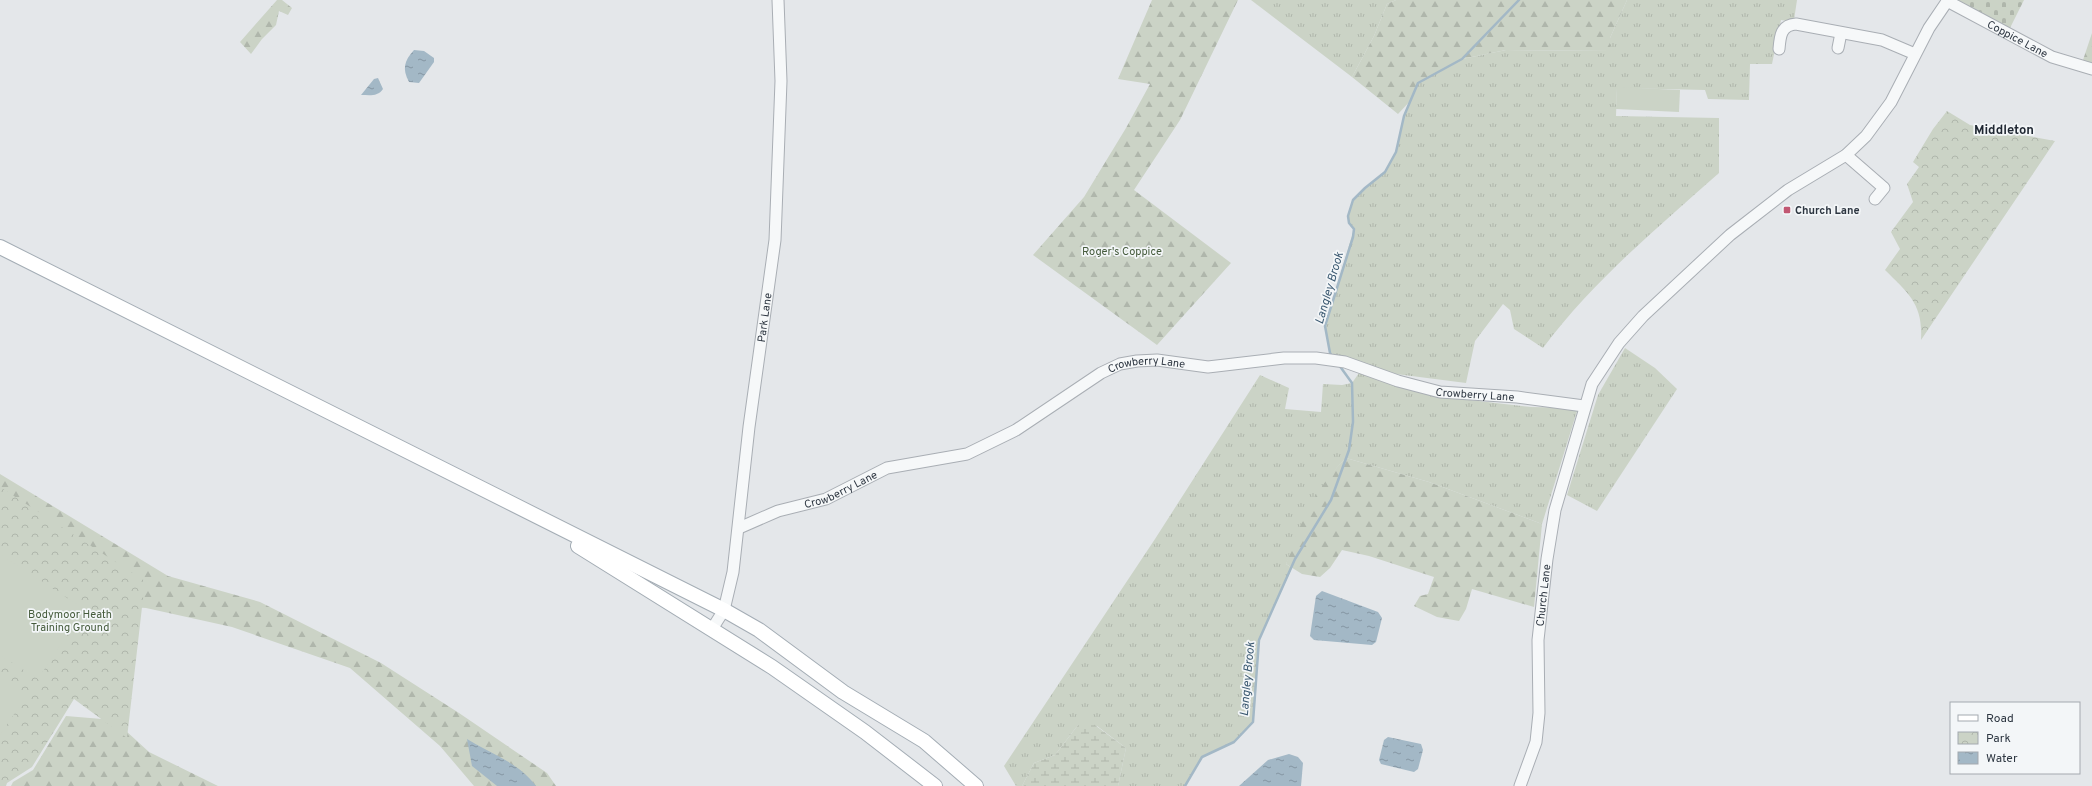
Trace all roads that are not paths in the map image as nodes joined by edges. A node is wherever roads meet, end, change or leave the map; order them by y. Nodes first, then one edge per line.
1 (778, 0) edge
2 (1947, 1) edge
3 (1841, 33) junction
4 (1838, 48) dead end
5 (1779, 49) dead end
6 (1915, 54) junction
7 (2092, 69) edge
8 (1846, 155) junction
9 (1875, 198) dead end
10 (0, 247) edge
11 (1584, 406) junction
12 (500, 498) junction
13 (739, 528) junction
14 (724, 610) junction
15 (712, 629) junction
16 (935, 786) edge
17 (976, 786) edge
18 (1520, 786) edge

1 - 13 street, Park Lane
2 - 6 street, Church Lane
2 - 7 street, Coppice Lane
3 - 4 street
3 - 5 street
3 - 6 street
6 - 8 street, Church Lane
8 - 9 street
8 - 11 street, Church Lane
10 - 12 main road
11 - 13 street, Crowberry Lane
11 - 18 street, Church Lane
12 - 14 main road
12 - 15 main road
13 - 14 street, Park Lane
14 - 15 street, Park Lane
14 - 17 main road
15 - 16 main road

